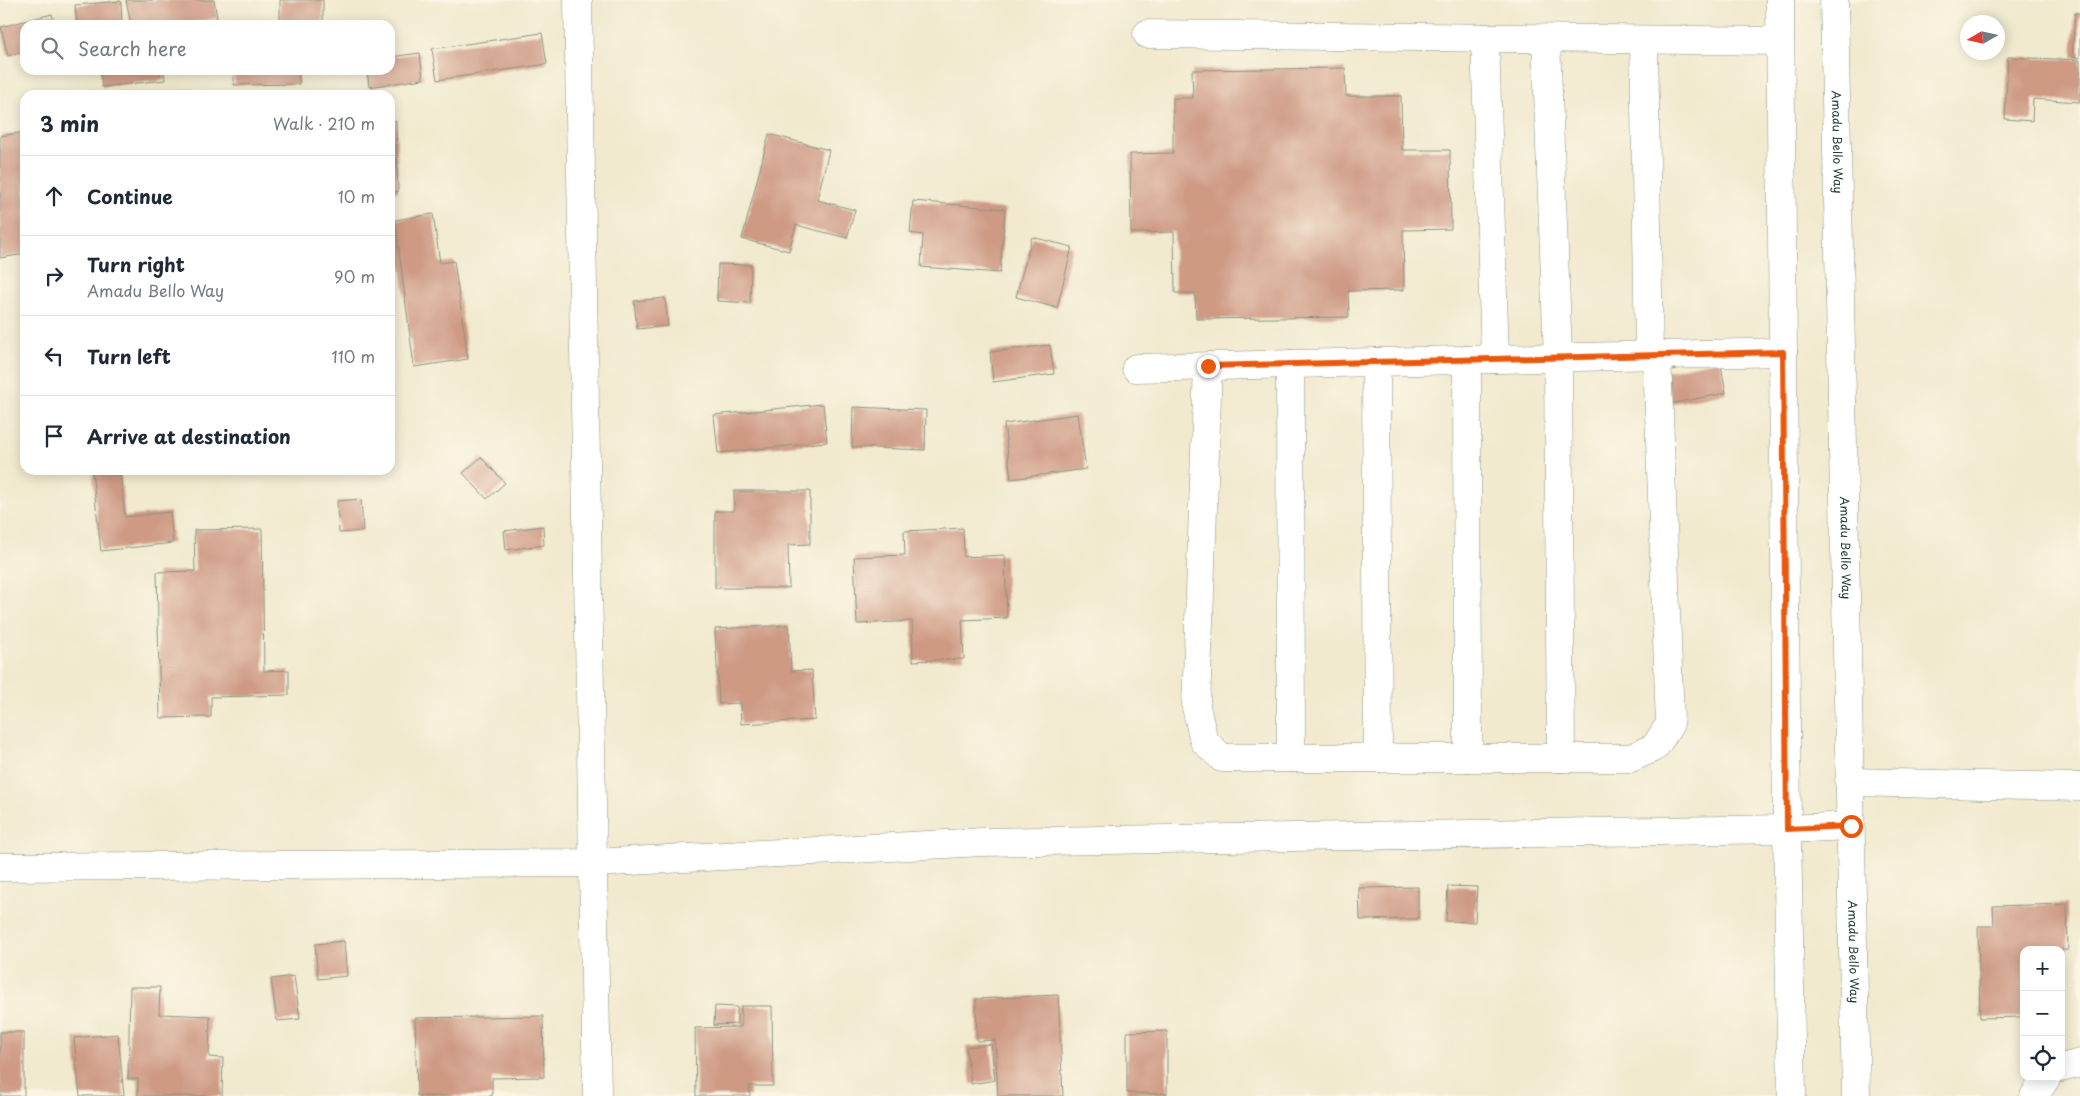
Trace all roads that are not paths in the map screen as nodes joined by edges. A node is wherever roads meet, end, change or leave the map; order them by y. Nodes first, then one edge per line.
1 (578, 0) edge
2 (1780, 0) edge
3 (1834, 0) edge
4 (1146, 34) dead end
5 (1485, 38) junction
6 (1546, 39) junction
7 (1644, 40) junction
8 (1780, 41) junction
9 (1783, 352) junction
10 (1653, 355) junction
11 (1558, 358) junction
12 (1495, 359) junction
13 (1467, 360) junction
14 (1376, 362) junction
15 (1290, 364) junction
16 (1208, 366) junction
17 (1136, 368) dead end
18 (1291, 758) junction
19 (1378, 758) junction
20 (1468, 758) junction
21 (1561, 758) junction
22 (1850, 782) junction
23 (2080, 787) edge
24 (1851, 826) junction
25 (1787, 829) junction
26 (593, 863) junction
27 (0, 867) edge
28 (2080, 1063) edge
29 (2065, 1067) edge
30 (2044, 1081) edge
31 (597, 1096) edge
32 (1792, 1096) edge
33 (1856, 1096) edge
34 (2034, 1096) edge

1 - 26 street
2 - 8 street
3 - 22 street, Amadu Bello Way
4 - 5 street
5 - 6 street
5 - 12 street
6 - 7 street
6 - 11 street
7 - 8 street
7 - 10 street
8 - 9 street
9 - 10 street
9 - 25 street
10 - 11 street
10 - 21 street
11 - 12 street
11 - 21 street
12 - 13 street
13 - 14 street
13 - 20 street
14 - 15 street
14 - 19 street
15 - 16 street
15 - 18 street
16 - 17 street
16 - 18 street
18 - 19 street
19 - 20 street
20 - 21 street
22 - 23 street
22 - 24 street, Amadu Bello Way
24 - 25 street
24 - 33 street, Amadu Bello Way
25 - 26 street
25 - 32 street
26 - 27 street
26 - 31 street
28 - 29 street
30 - 34 street

